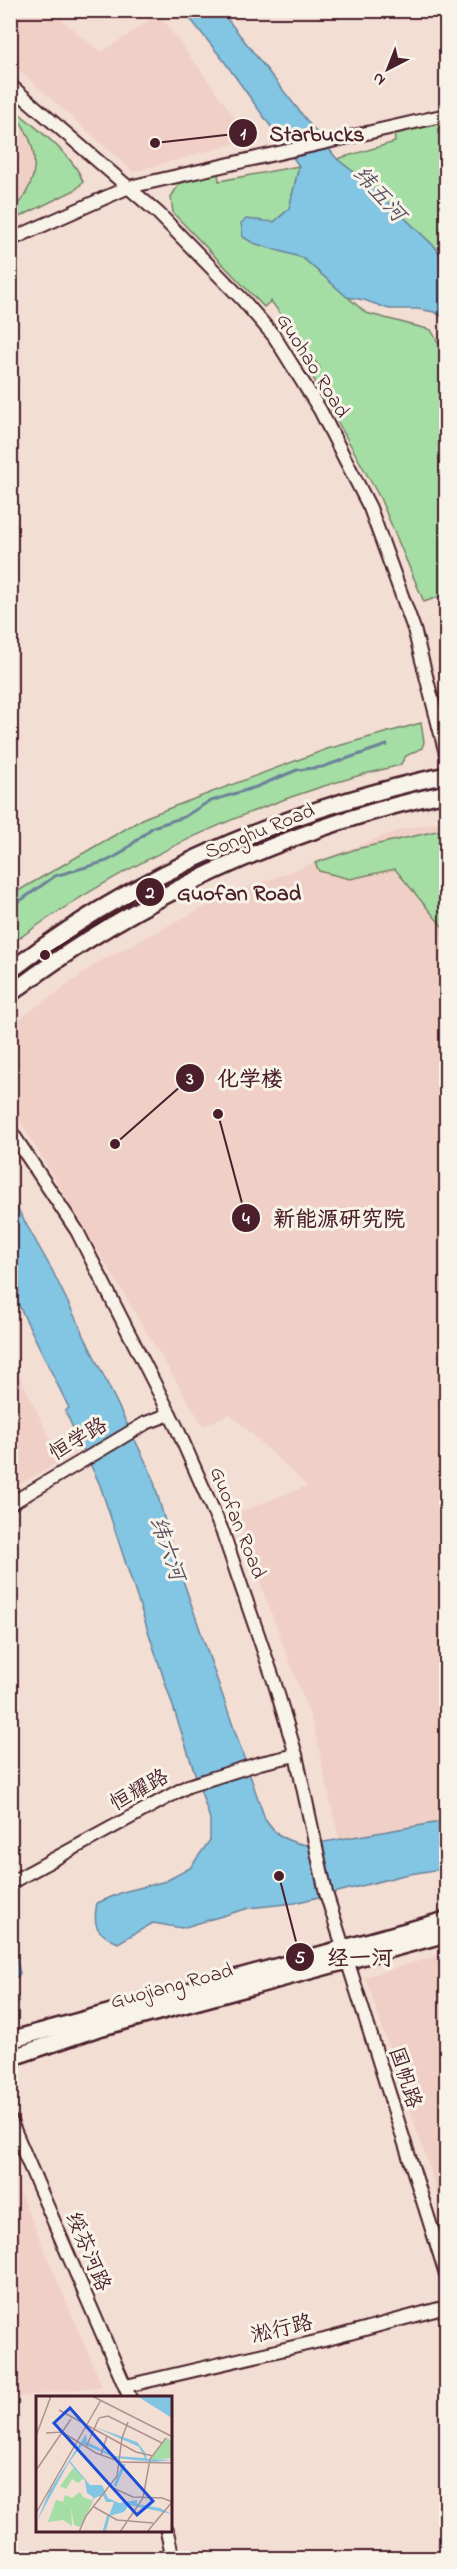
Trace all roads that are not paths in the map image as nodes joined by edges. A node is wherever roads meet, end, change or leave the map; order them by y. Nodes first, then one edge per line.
1 (10, 85) edge
2 (447, 116) edge
3 (129, 187) junction
4 (10, 240) edge
5 (447, 754) edge
6 (447, 775) edge
7 (447, 793) edge
8 (10, 971) edge
9 (10, 994) edge
10 (10, 1130) edge
11 (170, 1414) junction
12 (10, 1504) edge
13 (296, 1755) junction
14 (10, 1883) edge
15 (447, 1920) edge
16 (447, 1934) edge
17 (345, 1956) junction
18 (10, 2040) edge
19 (10, 2058) edge
20 (10, 2120) edge
21 (447, 2274) edge
22 (447, 2307) edge
23 (128, 2392) edge
24 (167, 2533) edge
25 (173, 2559) edge

1 - 3 street, Guohao Road
2 - 3 street
3 - 4 street
3 - 5 street, Guohao Road
6 - 8 main road, Songhu Road
7 - 9 main road, Songhu Road
10 - 11 street, Guofan Road
11 - 12 street, 恒学路
11 - 13 street, Guofan Road
13 - 14 street, 恒耀路
13 - 17 street, Guofan Road
15 - 17 main road
16 - 17 main road
17 - 18 main road, Guojiang Road
17 - 19 main road, Guojiang Road
17 - 21 street, 国帆路
20 - 23 street, 绥芬河路
22 - 23 street, 淞行路
24 - 25 street

